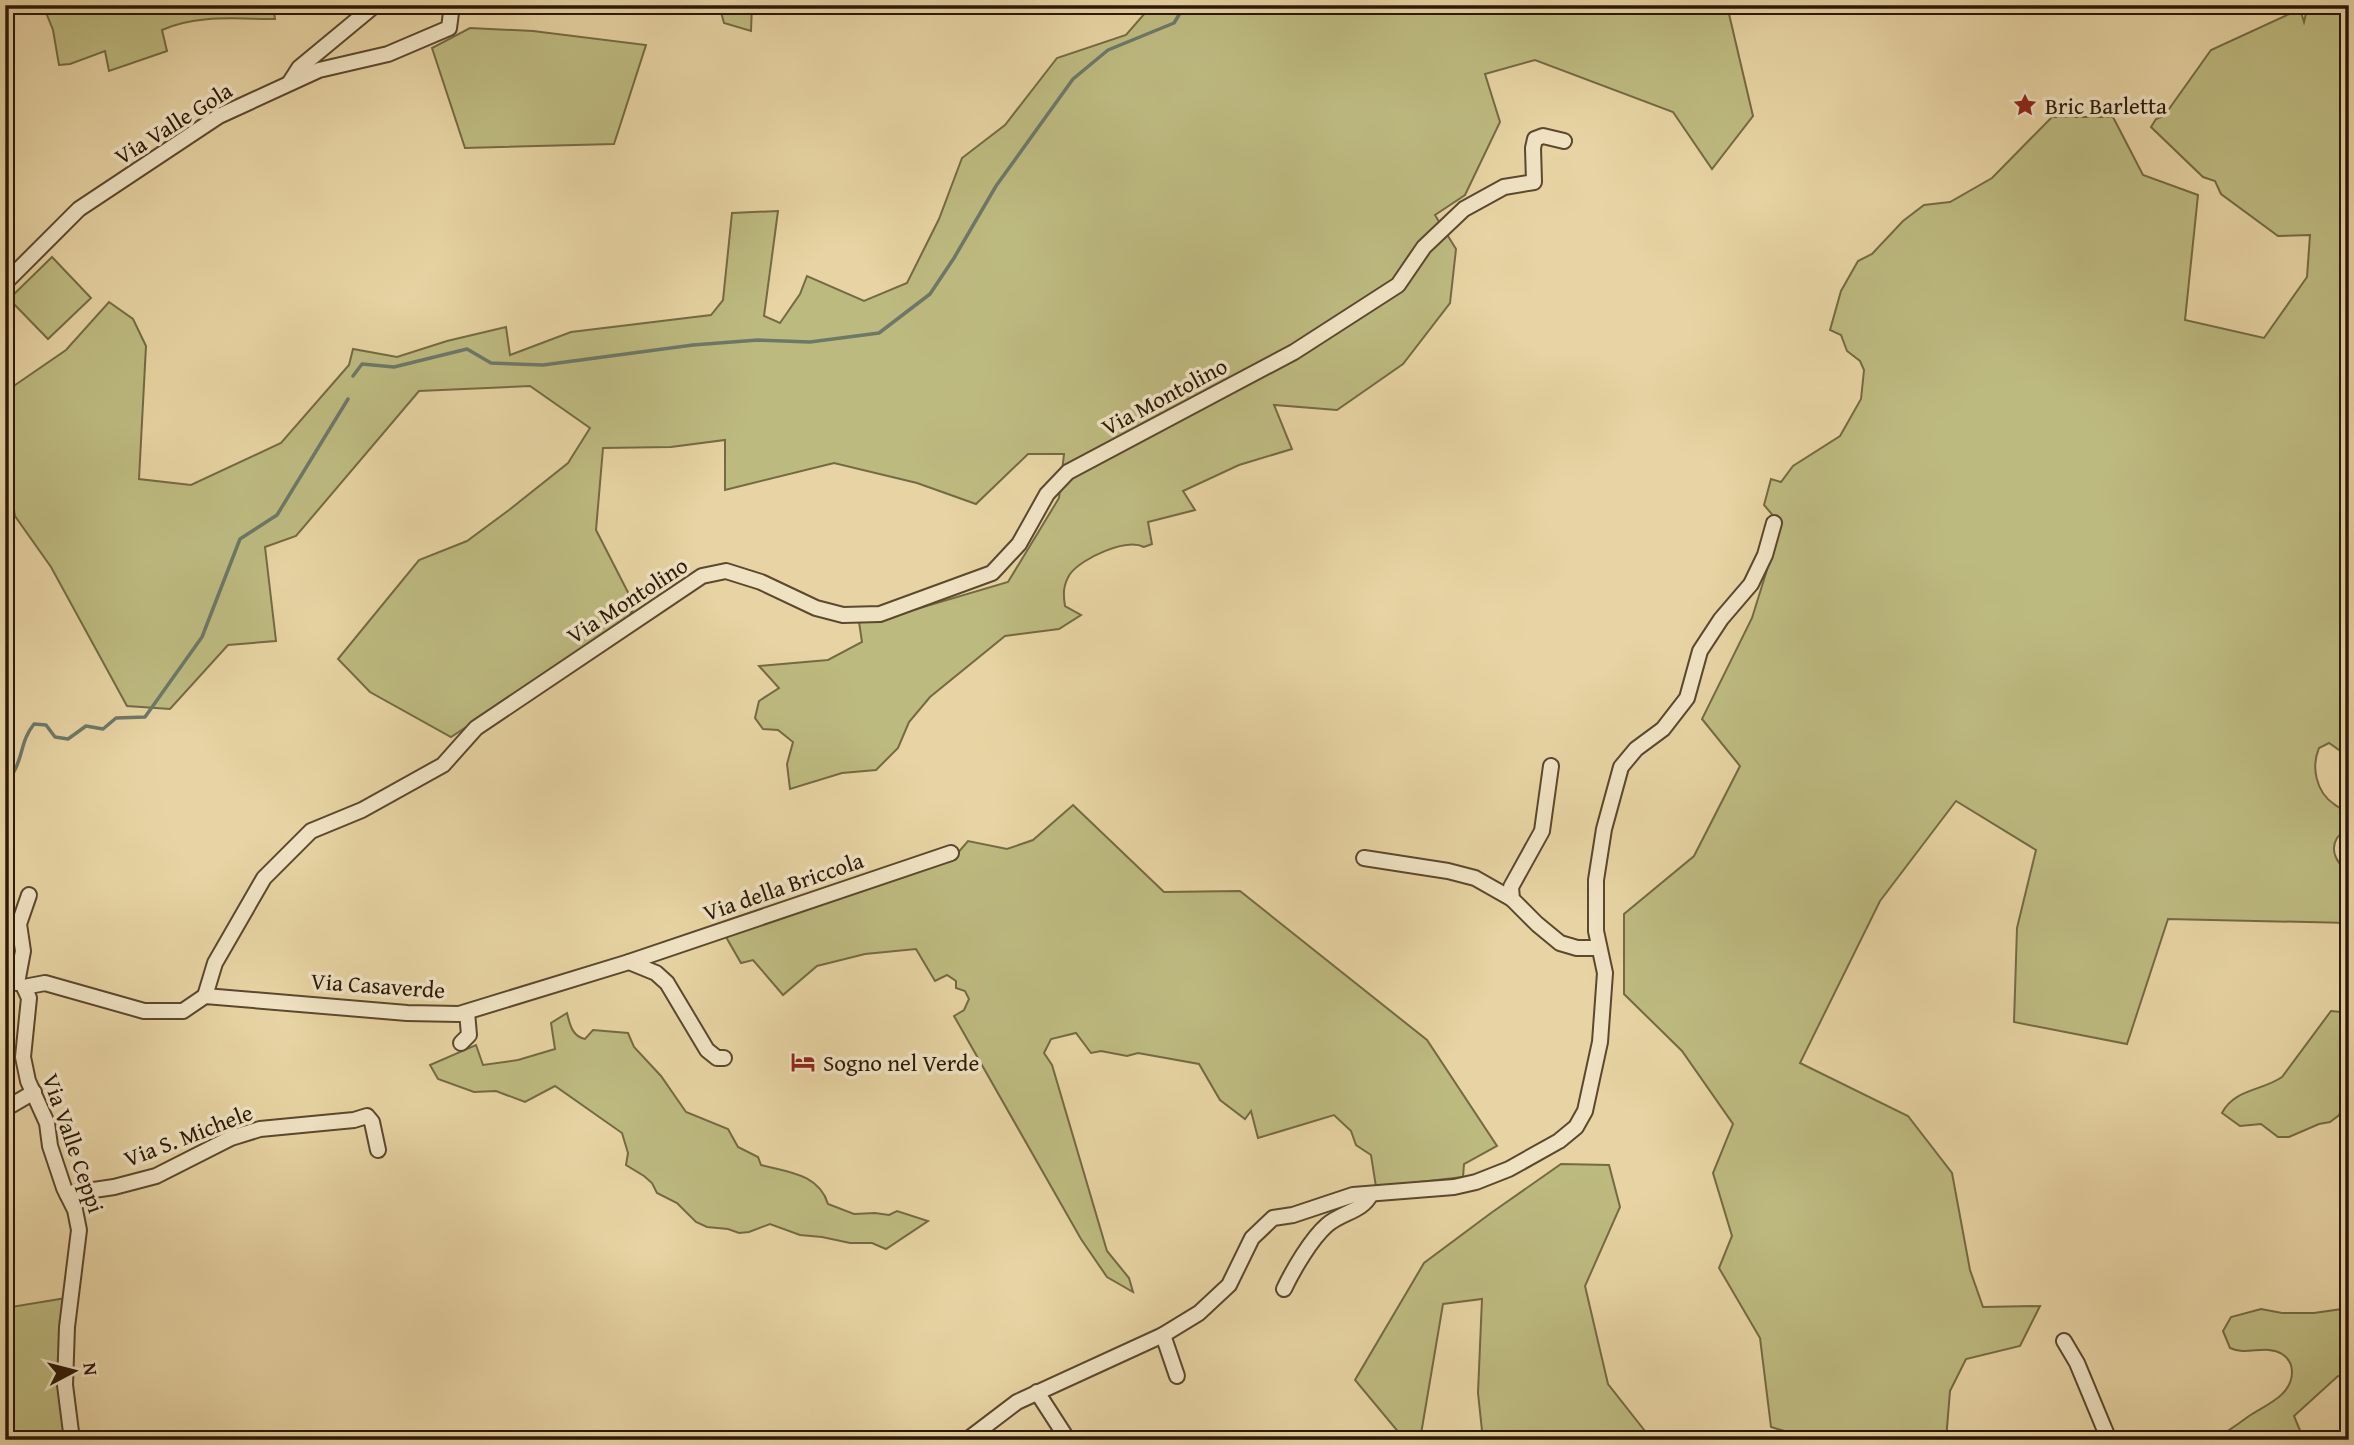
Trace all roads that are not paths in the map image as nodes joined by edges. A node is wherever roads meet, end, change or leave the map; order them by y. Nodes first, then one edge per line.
1 (375, 5) edge
2 (452, 5) edge
3 (289, 83) junction
4 (1564, 141) dead end
5 (5, 283) edge
6 (1774, 523) dead end
7 (1550, 765) dead end
8 (951, 853) dead end
9 (1364, 858) dead end
10 (29, 895) dead end
11 (1512, 899) junction
12 (1599, 948) junction
13 (629, 962) junction
14 (16, 984) edge
15 (205, 996) junction
16 (467, 1012) junction
17 (461, 1043) dead end
18 (724, 1058) dead end
19 (34, 1092) junction
20 (5, 1109) edge
21 (378, 1150) dead end
22 (67, 1194) junction
23 (1371, 1194) junction
24 (1284, 1289) dead end
25 (1163, 1335) junction
26 (2064, 1341) dead end
27 (1177, 1376) dead end
28 (1038, 1392) junction
29 (72, 1440) edge
30 (967, 1440) edge
31 (1068, 1440) edge
32 (2109, 1440) edge

1 - 3 street
2 - 3 street, Via Valle Gola
3 - 5 street, Via Valle Gola
4 - 15 street, Via Montolino
6 - 12 street
7 - 11 street
8 - 13 street, Via della Briccola
9 - 11 street
10 - 14 street, Via Valle Ceppi
11 - 12 street
12 - 23 street
13 - 16 street, Via Casaverde
13 - 18 street
14 - 15 street
14 - 19 street, Via Valle Ceppi
15 - 16 street, Via Casaverde
16 - 17 street
19 - 20 street
19 - 22 street, Via Valle Ceppi
21 - 22 street, Via S. Michele
22 - 29 street, Via Valle Ceppi
23 - 24 street
23 - 25 street
25 - 27 street
25 - 28 street
26 - 32 street
28 - 30 street
28 - 31 street

